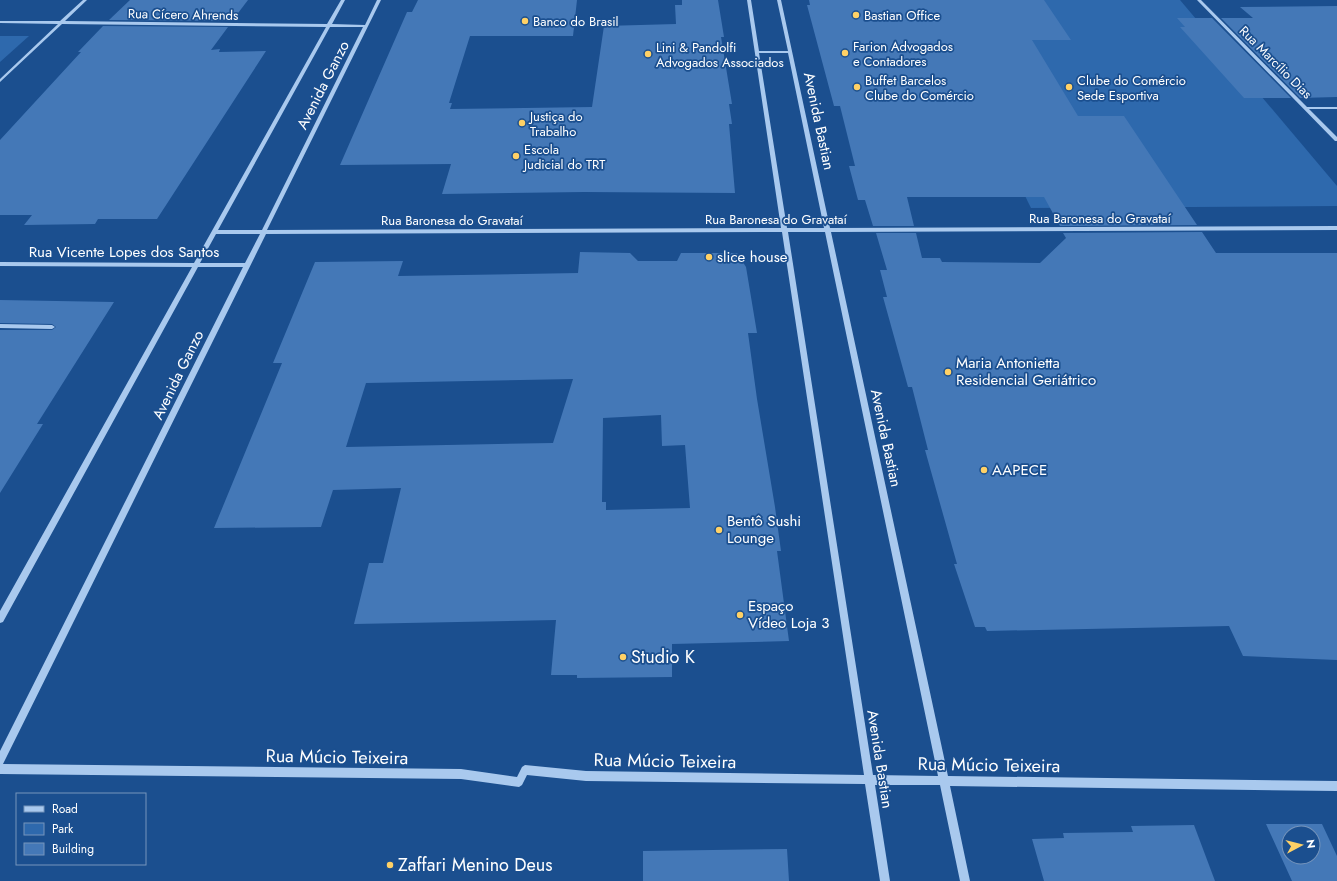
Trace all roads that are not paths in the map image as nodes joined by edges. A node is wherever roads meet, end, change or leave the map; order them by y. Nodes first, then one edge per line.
1 (85, 0) edge
2 (343, 0) edge
3 (379, 0) edge
4 (749, 0) edge
5 (779, 0) edge
6 (1199, 0) edge
7 (0, 22) edge
8 (62, 22) junction
9 (328, 25) junction
10 (366, 26) junction
11 (757, 52) junction
12 (790, 52) junction
13 (0, 81) edge
14 (1305, 108) junction
15 (1337, 108) edge
16 (1337, 140) edge
17 (1337, 228) edge
18 (828, 229) junction
19 (784, 230) junction
20 (264, 231) junction
21 (215, 232) junction
22 (0, 264) edge
23 (196, 265) junction
24 (247, 265) junction
25 (0, 326) edge
26 (52, 327) dead end
27 (0, 619) edge
28 (0, 761) edge
29 (0, 769) edge
30 (869, 780) junction
31 (944, 781) junction
32 (1337, 786) edge
33 (885, 881) edge
34 (965, 881) edge

1 - 8 street
2 - 9 street, Avenida Ganzo
3 - 10 street, Avenida Ganzo
4 - 11 street, Avenida Bastian
5 - 12 street, Avenida Bastian
6 - 14 street, Rua Marcílio Dias
7 - 8 street, Rua Cícero Ahrends
8 - 9 street, Rua Cícero Ahrends
8 - 13 street
9 - 10 street, Rua Cícero Ahrends
9 - 21 street, Avenida Ganzo
10 - 20 street, Avenida Ganzo
11 - 12 street
11 - 19 street, Avenida Bastian
12 - 18 street, Avenida Bastian
14 - 15 street
14 - 16 street, Rua Marcílio Dias
17 - 18 street, Rua Baronesa do Gravataí
18 - 19 street, Rua Baronesa do Gravataí
18 - 31 street, Avenida Bastian
19 - 20 street, Rua Baronesa do Gravataí
19 - 30 street, Avenida Bastian
20 - 21 street, Rua Baronesa do Gravataí
20 - 24 street, Avenida Ganzo
21 - 23 street, Avenida Ganzo
22 - 23 street, Rua Vicente Lopes dos Santos
23 - 24 street, Rua Vicente Lopes dos Santos
23 - 27 street, Avenida Ganzo
24 - 28 street, Avenida Ganzo
25 - 26 street
29 - 30 street, Rua Múcio Teixeira
30 - 31 street, Rua Múcio Teixeira
30 - 33 street, Avenida Bastian
31 - 32 street, Rua Múcio Teixeira
31 - 34 street, Avenida Bastian

